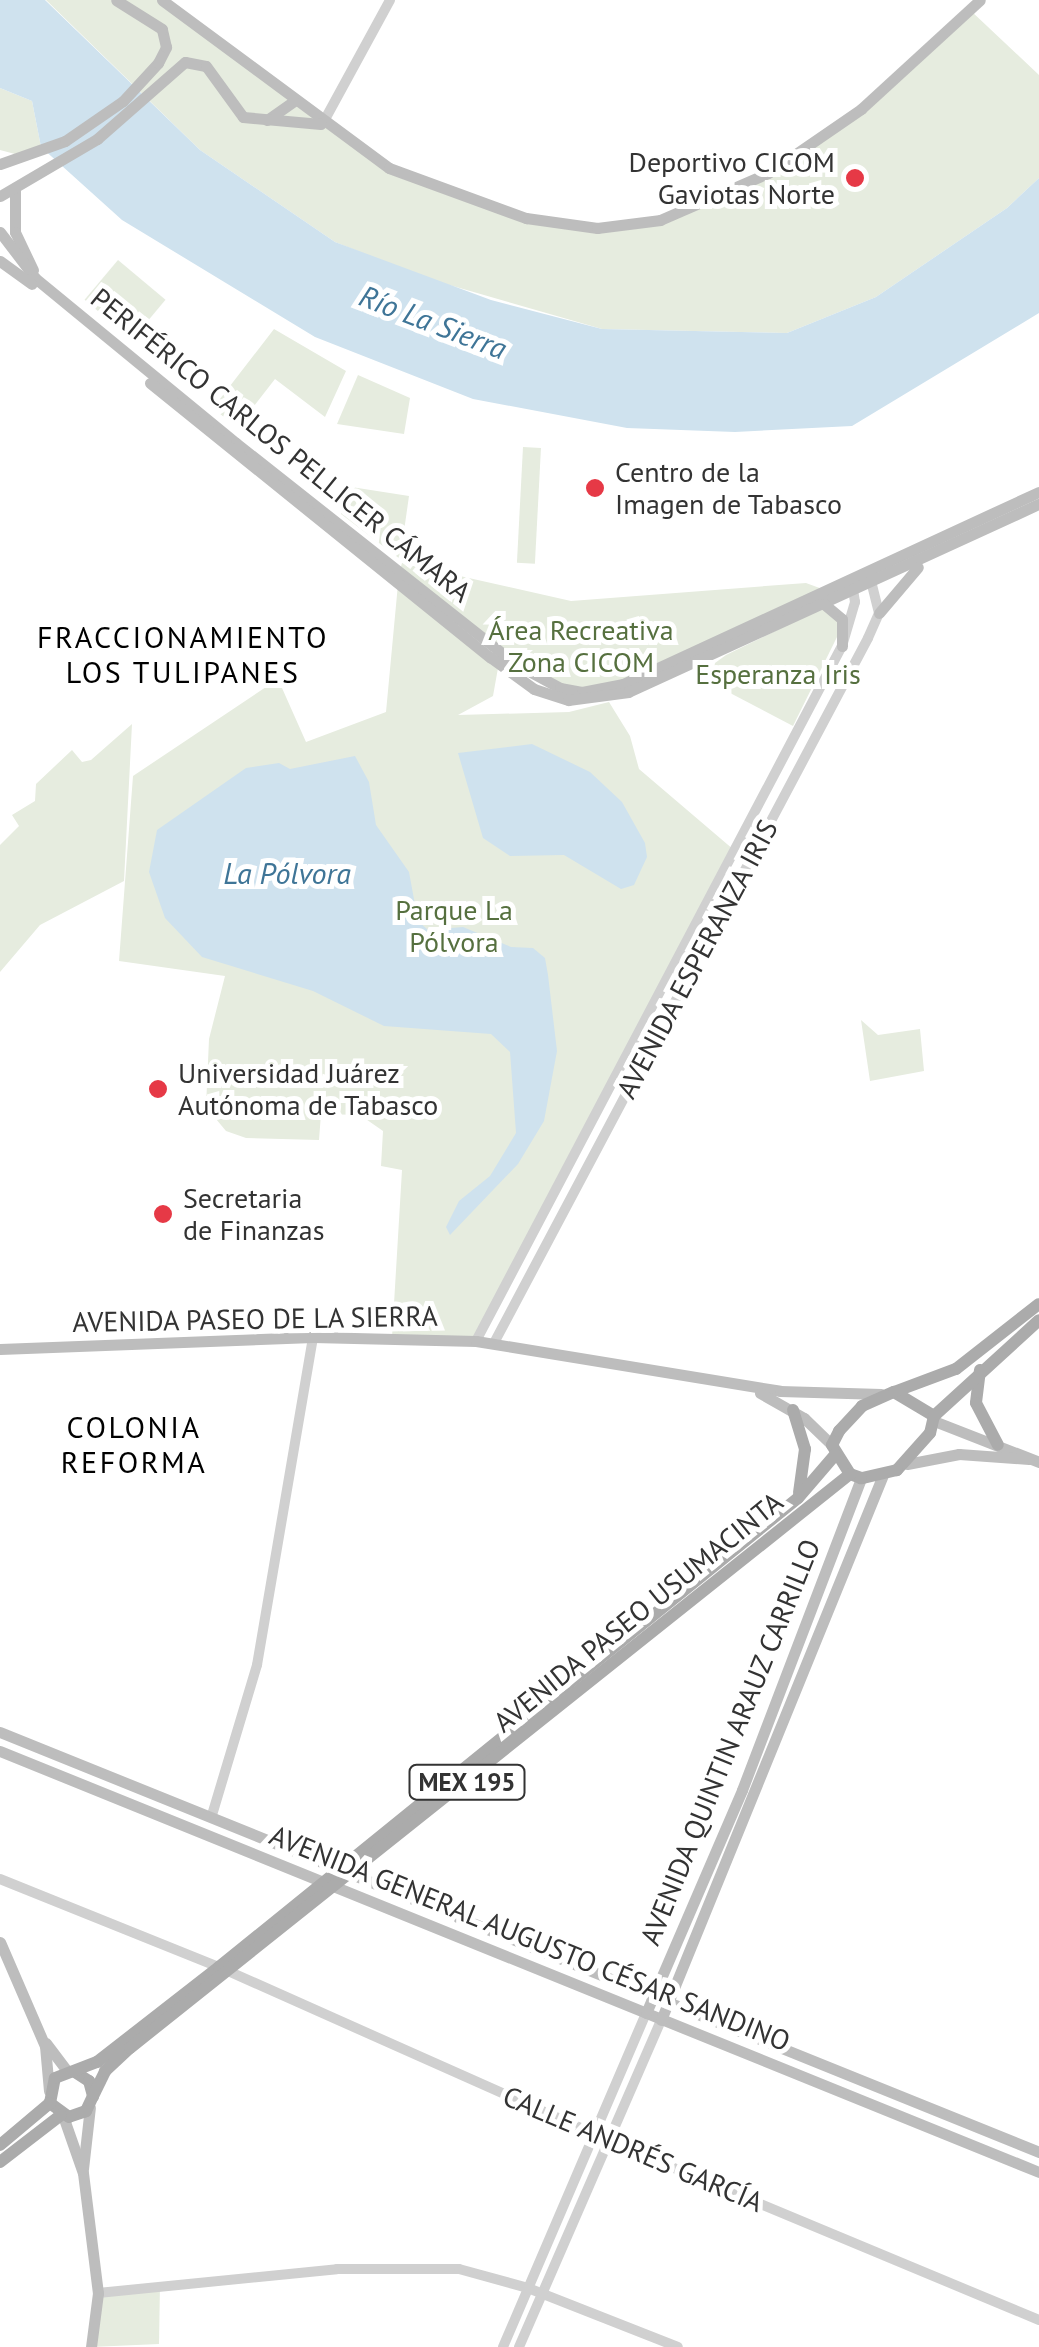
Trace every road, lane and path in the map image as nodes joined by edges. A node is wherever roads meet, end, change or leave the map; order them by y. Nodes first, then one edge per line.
1 (116, 0) edge
2 (162, 0) edge
3 (390, 0) edge
4 (980, 0) edge
5 (294, 100) junction
6 (267, 120) junction
7 (322, 124) junction
8 (3, 160) edge
9 (15, 188) junction
10 (0, 196) edge
11 (0, 232) edge
12 (0, 260) edge
13 (56, 295) junction
14 (1039, 492) edge
15 (1039, 504) edge
16 (920, 564) junction
17 (870, 577) junction
18 (852, 584) junction
19 (824, 604) junction
20 (878, 613) junction
21 (842, 646) junction
22 (798, 728) junction
23 (812, 737) junction
24 (782, 759) junction
25 (801, 762) junction
26 (642, 1025) junction
27 (658, 1032) junction
28 (1039, 1304) edge
29 (1039, 1320) edge
30 (312, 1337) junction
31 (476, 1341) junction
32 (494, 1344) junction
33 (0, 1350) edge
34 (981, 1368) junction
35 (747, 1387) junction
36 (887, 1393) junction
37 (792, 1410) junction
38 (934, 1419) junction
39 (998, 1445) junction
40 (834, 1450) junction
41 (1034, 1460) edge
42 (907, 1464) junction
43 (883, 1475) junction
44 (855, 1476) junction
45 (795, 1500) junction
46 (0, 1732) edge
47 (0, 1752) edge
48 (212, 1815) junction
49 (346, 1870) junction
50 (0, 1879) edge
51 (324, 1879) junction
52 (339, 1885) junction
53 (0, 1942) edge
54 (224, 1969) junction
55 (654, 1994) junction
56 (668, 2001) junction
57 (646, 2013) junction
58 (660, 2020) junction
59 (43, 2040) junction
60 (72, 2072) junction
61 (49, 2097) junction
62 (92, 2101) junction
63 (62, 2116) junction
64 (594, 2135) junction
65 (609, 2141) junction
66 (0, 2145) edge
67 (1039, 2152) edge
68 (0, 2162) edge
69 (1039, 2172) edge
70 (83, 2173) junction
71 (528, 2288) junction
72 (98, 2293) junction
73 (544, 2294) junction
74 (1039, 2320) edge
75 (91, 2347) edge
76 (503, 2347) edge
77 (519, 2347) edge
78 (678, 2347) edge

1 - 8 main road
2 - 5 main road
3 - 7 street
4 - 7 main road
5 - 6 main road
5 - 7 main road
6 - 7 main road
6 - 9 main road
9 - 10 main road
9 - 13 main road
11 - 13 main road, PERIFÉRICO CARLOS PELLICER CÁMARA
12 - 19 main road, PERIFÉRICO CARLOS PELLICER CÁMARA
13 - 18 main road, PERIFÉRICO CARLOS PELLICER CÁMARA
14 - 17 main road, PERIFÉRICO CARLOS PELLICER CÁMARA
15 - 16 main road, PERIFÉRICO CARLOS PELLICER CÁMARA
16 - 17 main road, PERIFÉRICO CARLOS PELLICER CÁMARA
16 - 20 main road
17 - 18 main road, PERIFÉRICO CARLOS PELLICER CÁMARA
17 - 20 street
18 - 19 main road, PERIFÉRICO CARLOS PELLICER CÁMARA
18 - 21 street, AVENIDA ESPERANZA IRIS
19 - 21 main road
20 - 23 street, AVENIDA ESPERANZA IRIS
21 - 22 street, AVENIDA ESPERANZA IRIS
22 - 23 street
22 - 24 street, AVENIDA ESPERANZA IRIS
23 - 25 street, AVENIDA ESPERANZA IRIS
24 - 25 street
24 - 26 street, AVENIDA ESPERANZA IRIS
25 - 27 street, AVENIDA ESPERANZA IRIS
26 - 27 street
26 - 31 street, AVENIDA ESPERANZA IRIS
27 - 32 street, AVENIDA ESPERANZA IRIS
28 - 36 main road
29 - 34 main road
30 - 31 main road, AVENIDA PASEO DE LA SIERRA
30 - 33 main road, AVENIDA PASEO DE LA SIERRA
30 - 48 street
31 - 32 main road, AVENIDA PASEO DE LA SIERRA
32 - 35 main road, AVENIDA PASEO DE LA SIERRA
34 - 38 main road
34 - 39 main road
35 - 36 main road, AVENIDA PASEO DE LA SIERRA
35 - 37 main road, AVENIDA PASEO DE LA SIERRA
36 - 38 main road
36 - 40 main road
37 - 40 main road, AVENIDA PASEO DE LA SIERRA
37 - 45 main road
38 - 39 main road
38 - 42 main road
39 - 41 main road
40 - 44 main road
40 - 45 main road, AVENIDA PASEO USUMACINTA / MEX 195
41 - 42 main road
42 - 43 main road
43 - 44 main road
43 - 56 main road, AVENIDA QUINTIN ARAUZ CARRILLO
44 - 49 main road, AVENIDA PASEO USUMACINTA / MEX 195
44 - 55 main road, AVENIDA QUINTIN ARAUZ CARRILLO
45 - 49 main road, AVENIDA PASEO USUMACINTA / MEX 195
46 - 48 main road, AVENIDA GENERAL AUGUSTO CÉSAR SANDINO
47 - 51 main road, AVENIDA GENERAL AUGUSTO CÉSAR SANDINO
48 - 49 main road, AVENIDA GENERAL AUGUSTO CÉSAR SANDINO
49 - 51 main road, AVENIDA PASEO USUMACINTA / MEX 195
49 - 52 main road, AVENIDA PASEO USUMACINTA / MEX 195
49 - 55 main road, AVENIDA GENERAL AUGUSTO CÉSAR SANDINO
50 - 54 street, CALLE ANDRÉS GARCÍA
51 - 52 main road, AVENIDA GENERAL AUGUSTO CÉSAR SANDINO
51 - 54 main road, AVENIDA PASEO USUMACINTA / MEX 195
52 - 54 main road, AVENIDA PASEO USUMACINTA / MEX 195
52 - 57 main road, AVENIDA GENERAL AUGUSTO CÉSAR SANDINO
53 - 59 main road
54 - 60 main road, AVENIDA PASEO USUMACINTA / MEX 195
54 - 62 main road, AVENIDA PASEO USUMACINTA / MEX 195
54 - 64 street, CALLE ANDRÉS GARCÍA
55 - 56 main road, AVENIDA GENERAL AUGUSTO CÉSAR SANDINO
55 - 57 main road, AVENIDA QUINTIN ARAUZ CARRILLO
56 - 58 main road, AVENIDA QUINTIN ARAUZ CARRILLO
56 - 67 main road, AVENIDA GENERAL AUGUSTO CÉSAR SANDINO
57 - 58 main road, AVENIDA GENERAL AUGUSTO CÉSAR SANDINO
57 - 64 street, AVENIDA QUINTIN ARAUZ CARRILLO
58 - 65 street
58 - 69 main road, AVENIDA GENERAL AUGUSTO CÉSAR SANDINO
59 - 60 main road
59 - 61 main road
60 - 61 main road, AVENIDA PASEO USUMACINTA
60 - 62 main road
61 - 63 main road
61 - 66 main road, AVENIDA PASEO USUMACINTA
62 - 63 main road
62 - 70 main road
63 - 68 main road
63 - 70 main road
64 - 65 street, CALLE ANDRÉS GARCÍA
64 - 71 street, AVENIDA QUINTIN ARAUZ CARRILLO
65 - 73 street
65 - 74 street, CALLE ANDRÉS GARCÍA
70 - 72 main road
71 - 72 street
71 - 73 street
71 - 76 street, AVENIDA QUINTIN ARAUZ CARRILLO
72 - 75 main road
73 - 77 street
73 - 78 street

